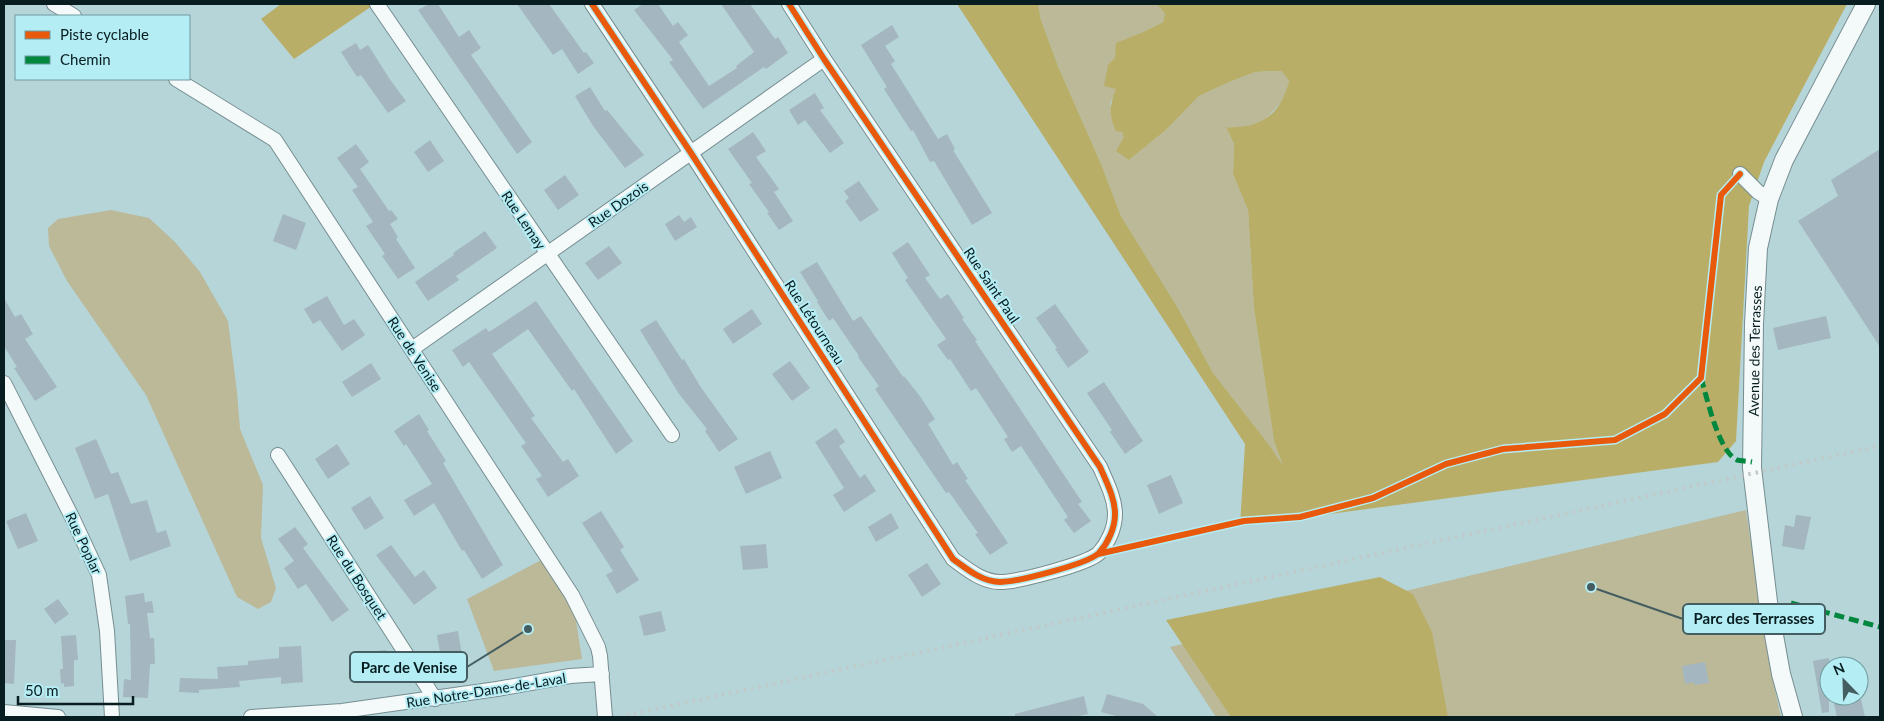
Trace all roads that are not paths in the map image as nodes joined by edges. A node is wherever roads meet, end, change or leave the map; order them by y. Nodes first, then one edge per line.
1 (54, 4) edge
2 (377, 4) edge
3 (592, 4) edge
4 (789, 4) edge
5 (1866, 4) edge
6 (72, 15) edge
7 (824, 59) junction
8 (178, 80) edge
9 (691, 152) junction
10 (1740, 174) dead end
11 (1769, 199) junction
12 (547, 253) junction
13 (412, 348) junction
14 (4, 383) edge
15 (672, 436) dead end
16 (278, 455) dead end
17 (1060, 570) joint
18 (602, 674) junction
19 (435, 699) junction
20 (4, 712) edge
21 (58, 717) edge
22 (112, 717) edge
23 (251, 717) edge
24 (605, 717) edge
25 (1793, 717) edge

1 - 6 street
2 - 12 street, Rue Lemay
3 - 9 street, Rue Létourneau
4 - 7 street, Rue Saint Paul
5 - 11 street, Avenue des Terrasses
7 - 9 street, Rue Dozois
7 - 17 street, Rue Saint Paul
8 - 13 street, Rue de Venise
9 - 12 street, Rue Dozois
9 - 17 street, Rue Létourneau
10 - 11 street
11 - 25 street, Avenue des Terrasses
12 - 13 street, Rue Dozois
12 - 15 street, Rue Lemay
13 - 18 street, Rue de Venise
14 - 22 street, Rue Poplar
16 - 19 street, Rue du Bosquet
18 - 19 street, Rue Notre-Dame-de-Laval
18 - 24 street, Rue de Venise
19 - 23 street, Rue Notre-Dame-de-Laval
20 - 21 street

